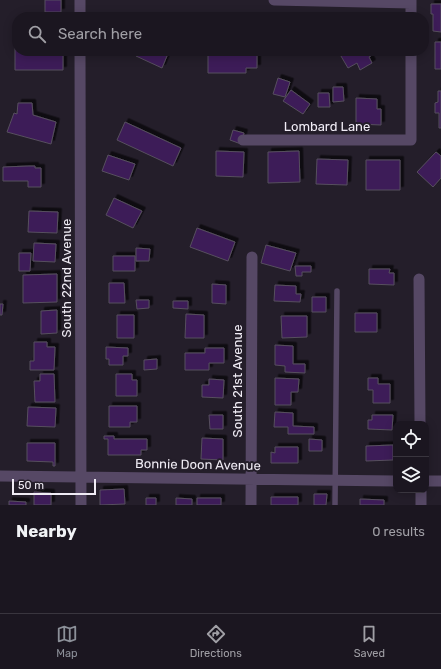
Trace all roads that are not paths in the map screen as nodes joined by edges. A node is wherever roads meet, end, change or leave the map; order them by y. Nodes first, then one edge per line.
1 (80, 0) edge
2 (274, 0) edge
3 (411, 1) edge
4 (80, 12) edge
5 (411, 12) edge
6 (80, 56) edge
7 (411, 56) edge
8 (243, 140) dead end
9 (252, 257) dead end
10 (419, 279) dead end
11 (337, 291) dead end
12 (420, 421) edge
13 (0, 476) edge
14 (81, 477) junction
15 (251, 479) junction
16 (335, 480) junction
17 (393, 481) edge
18 (429, 481) edge
19 (441, 482) edge
20 (421, 493) edge
21 (81, 505) edge
22 (251, 505) edge
23 (335, 505) edge
24 (421, 505) edge

1 - 4 street
2 - 3 street
3 - 5 street
6 - 14 street, South 22nd Avenue
7 - 8 street, Lombard Lane
9 - 15 street, South 21st Avenue
10 - 12 street
11 - 16 lane
13 - 14 street, Bonnie Doon Avenue
14 - 15 street, Bonnie Doon Avenue
14 - 21 street, South 22nd Avenue
15 - 16 street, Bonnie Doon Avenue
15 - 22 street, South 21st Avenue
16 - 17 street, Bonnie Doon Avenue
16 - 23 lane
18 - 19 street
20 - 24 street

